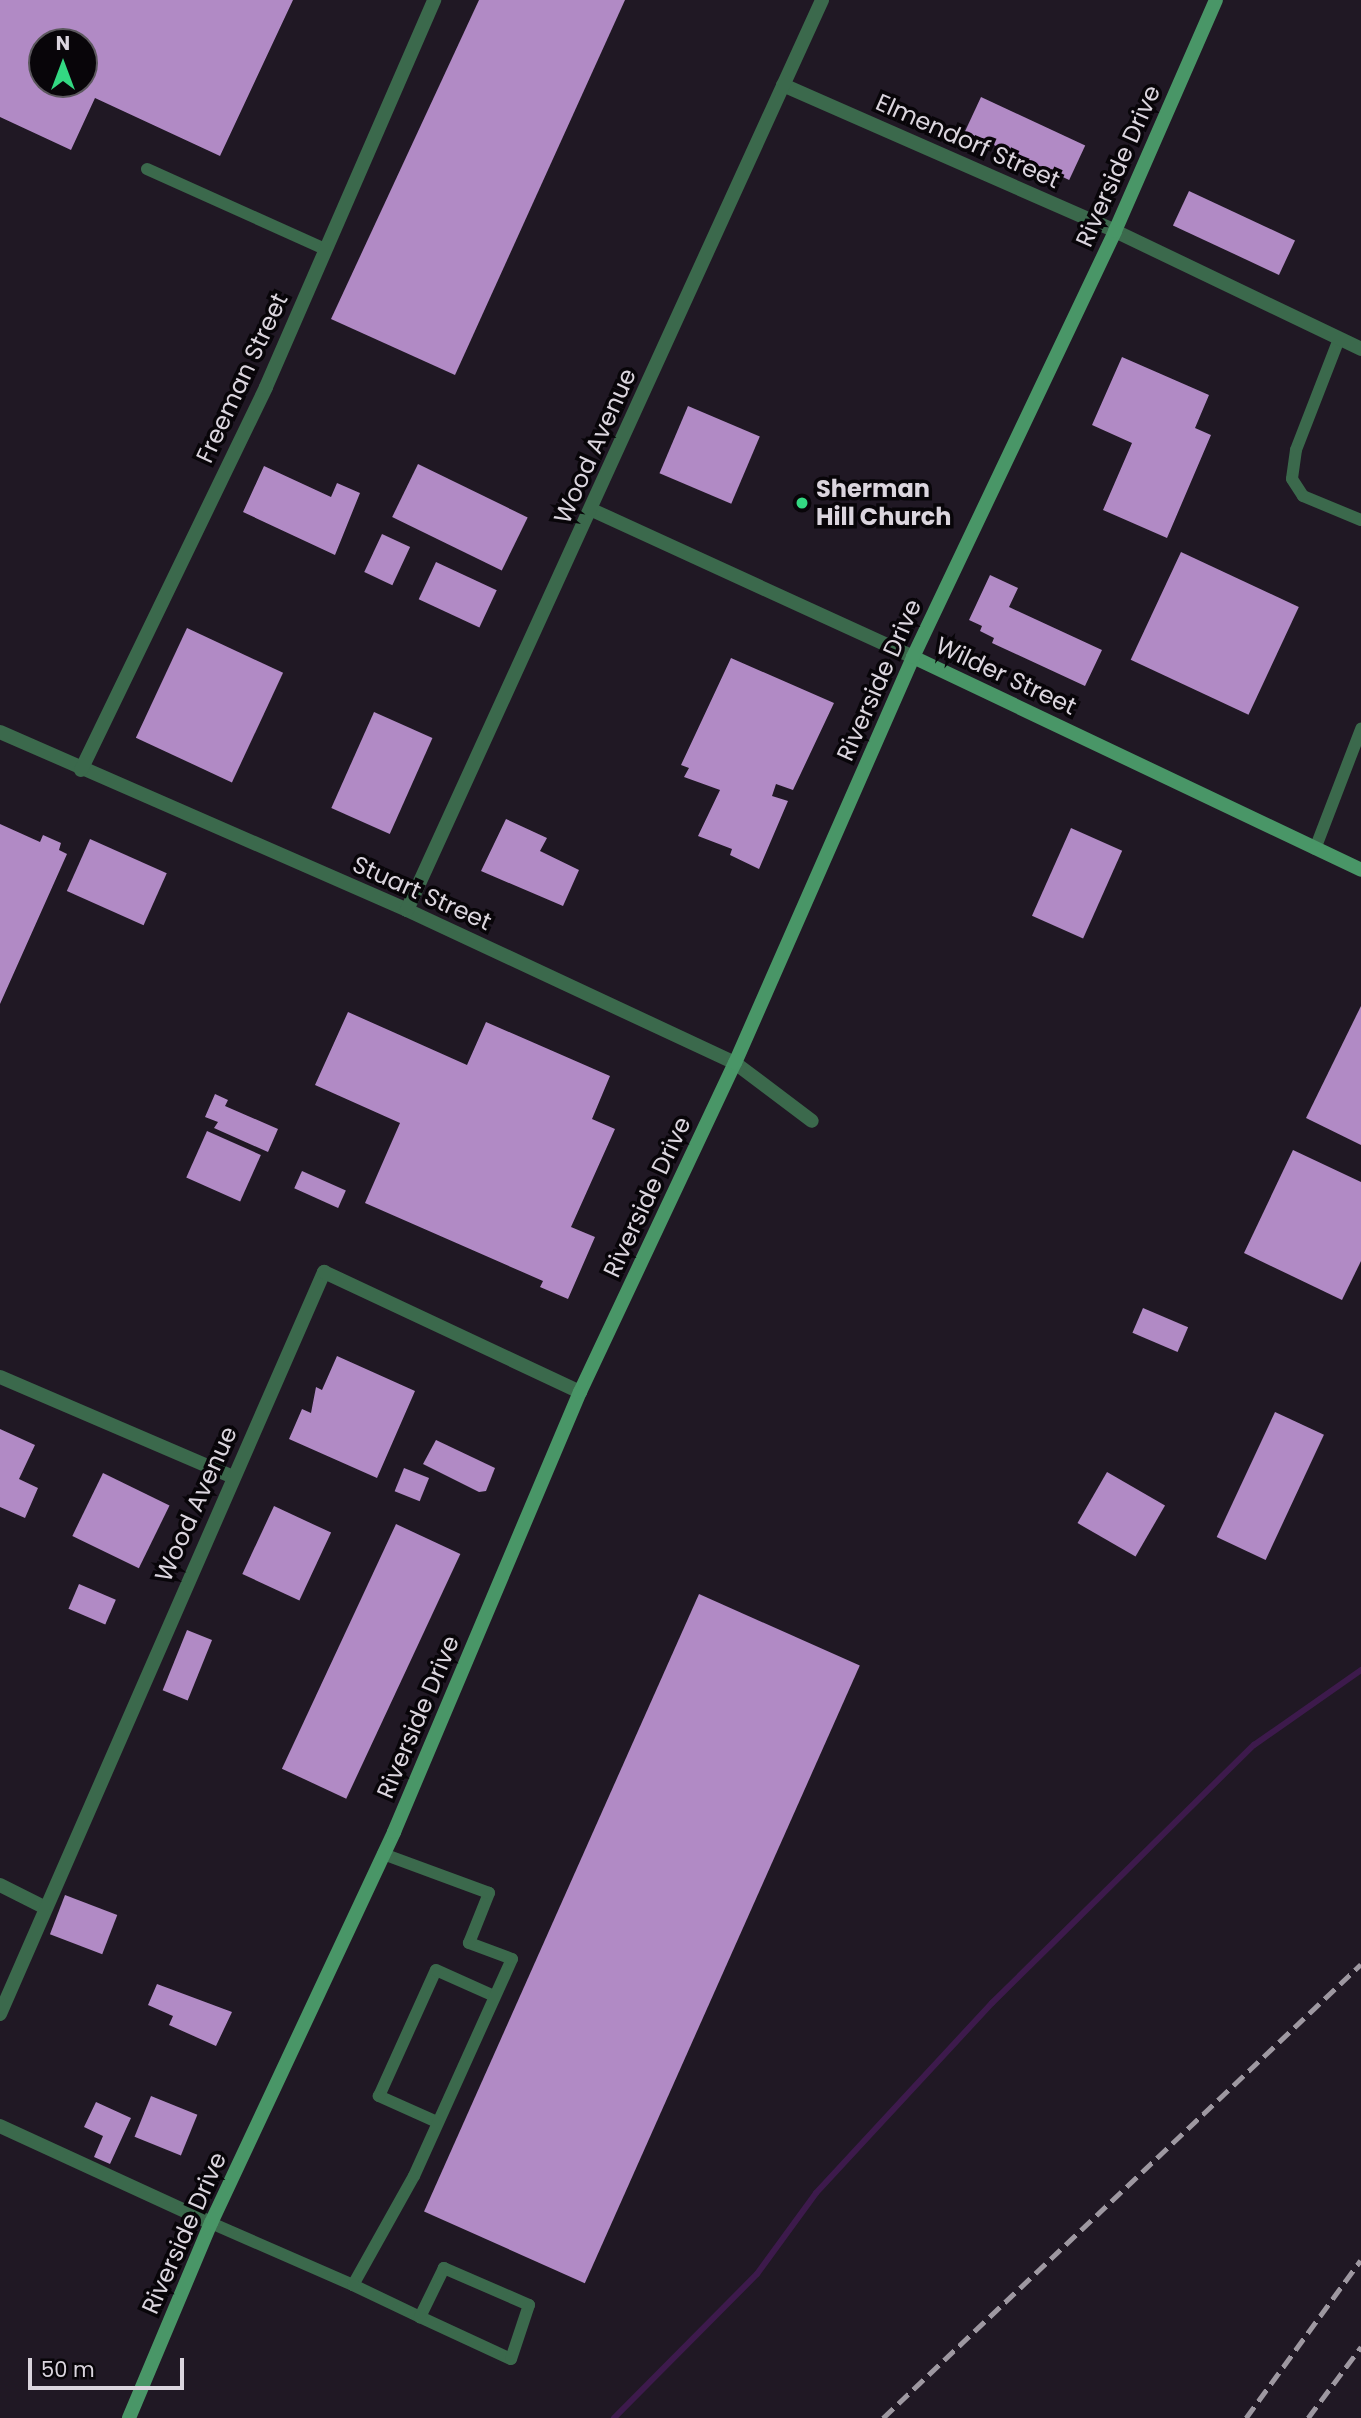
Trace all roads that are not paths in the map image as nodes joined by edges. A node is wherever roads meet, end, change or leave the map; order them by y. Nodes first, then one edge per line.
1 (434, 0) edge
2 (822, 0) edge
3 (1216, 0) edge
4 (783, 85) junction
5 (147, 169) dead end
6 (1115, 231) junction
7 (326, 249) junction
8 (1339, 339) junction
9 (1361, 349) edge
10 (592, 510) junction
11 (1361, 520) edge
12 (913, 657) junction
13 (1361, 729) edge
14 (0, 732) edge
15 (81, 770) junction
16 (1315, 849) junction
17 (1361, 870) edge
18 (407, 910) junction
19 (735, 1063) junction
20 (812, 1121) dead end
21 (0, 1377) edge
22 (580, 1392) junction
23 (233, 1477) junction
24 (383, 1854) junction
25 (0, 1885) edge
26 (44, 1907) junction
27 (494, 1996) junction
28 (0, 2014) edge
29 (437, 2122) junction
30 (0, 2126) edge
31 (211, 2223) junction
32 (353, 2285) junction
33 (420, 2317) junction
34 (129, 2418) edge

1 - 7 street, Freeman Street
2 - 4 street, Wood Avenue
3 - 6 street, Riverside Drive
4 - 6 street, Elmendorf Street
4 - 10 street, Wood Avenue
5 - 7 lane
6 - 8 street, Elmendorf Street
6 - 12 street, Riverside Drive
7 - 15 street, Freeman Street
8 - 9 street, Elmendorf Street
8 - 11 lane
10 - 12 street, Wilder Street
10 - 18 street, Wood Avenue
12 - 16 street, Wilder Street
12 - 19 street, Riverside Drive
13 - 16 lane
14 - 15 street, Stuart Street
15 - 18 street, Stuart Street
16 - 17 street, Wilder Street
18 - 19 street, Stuart Street
19 - 20 street, Stuart Street
19 - 22 street, Riverside Drive
21 - 23 street
22 - 23 street, Wood Avenue
22 - 24 street, Riverside Drive
23 - 26 street, Wood Avenue
24 - 27 lane
24 - 31 street, Riverside Drive
25 - 26 street
26 - 28 street, Wood Avenue
27 - 29 lane
27 - 29 lane
29 - 32 lane
30 - 31 street
31 - 32 lane
31 - 34 street, Riverside Drive
32 - 33 lane
33 - 33 lane

